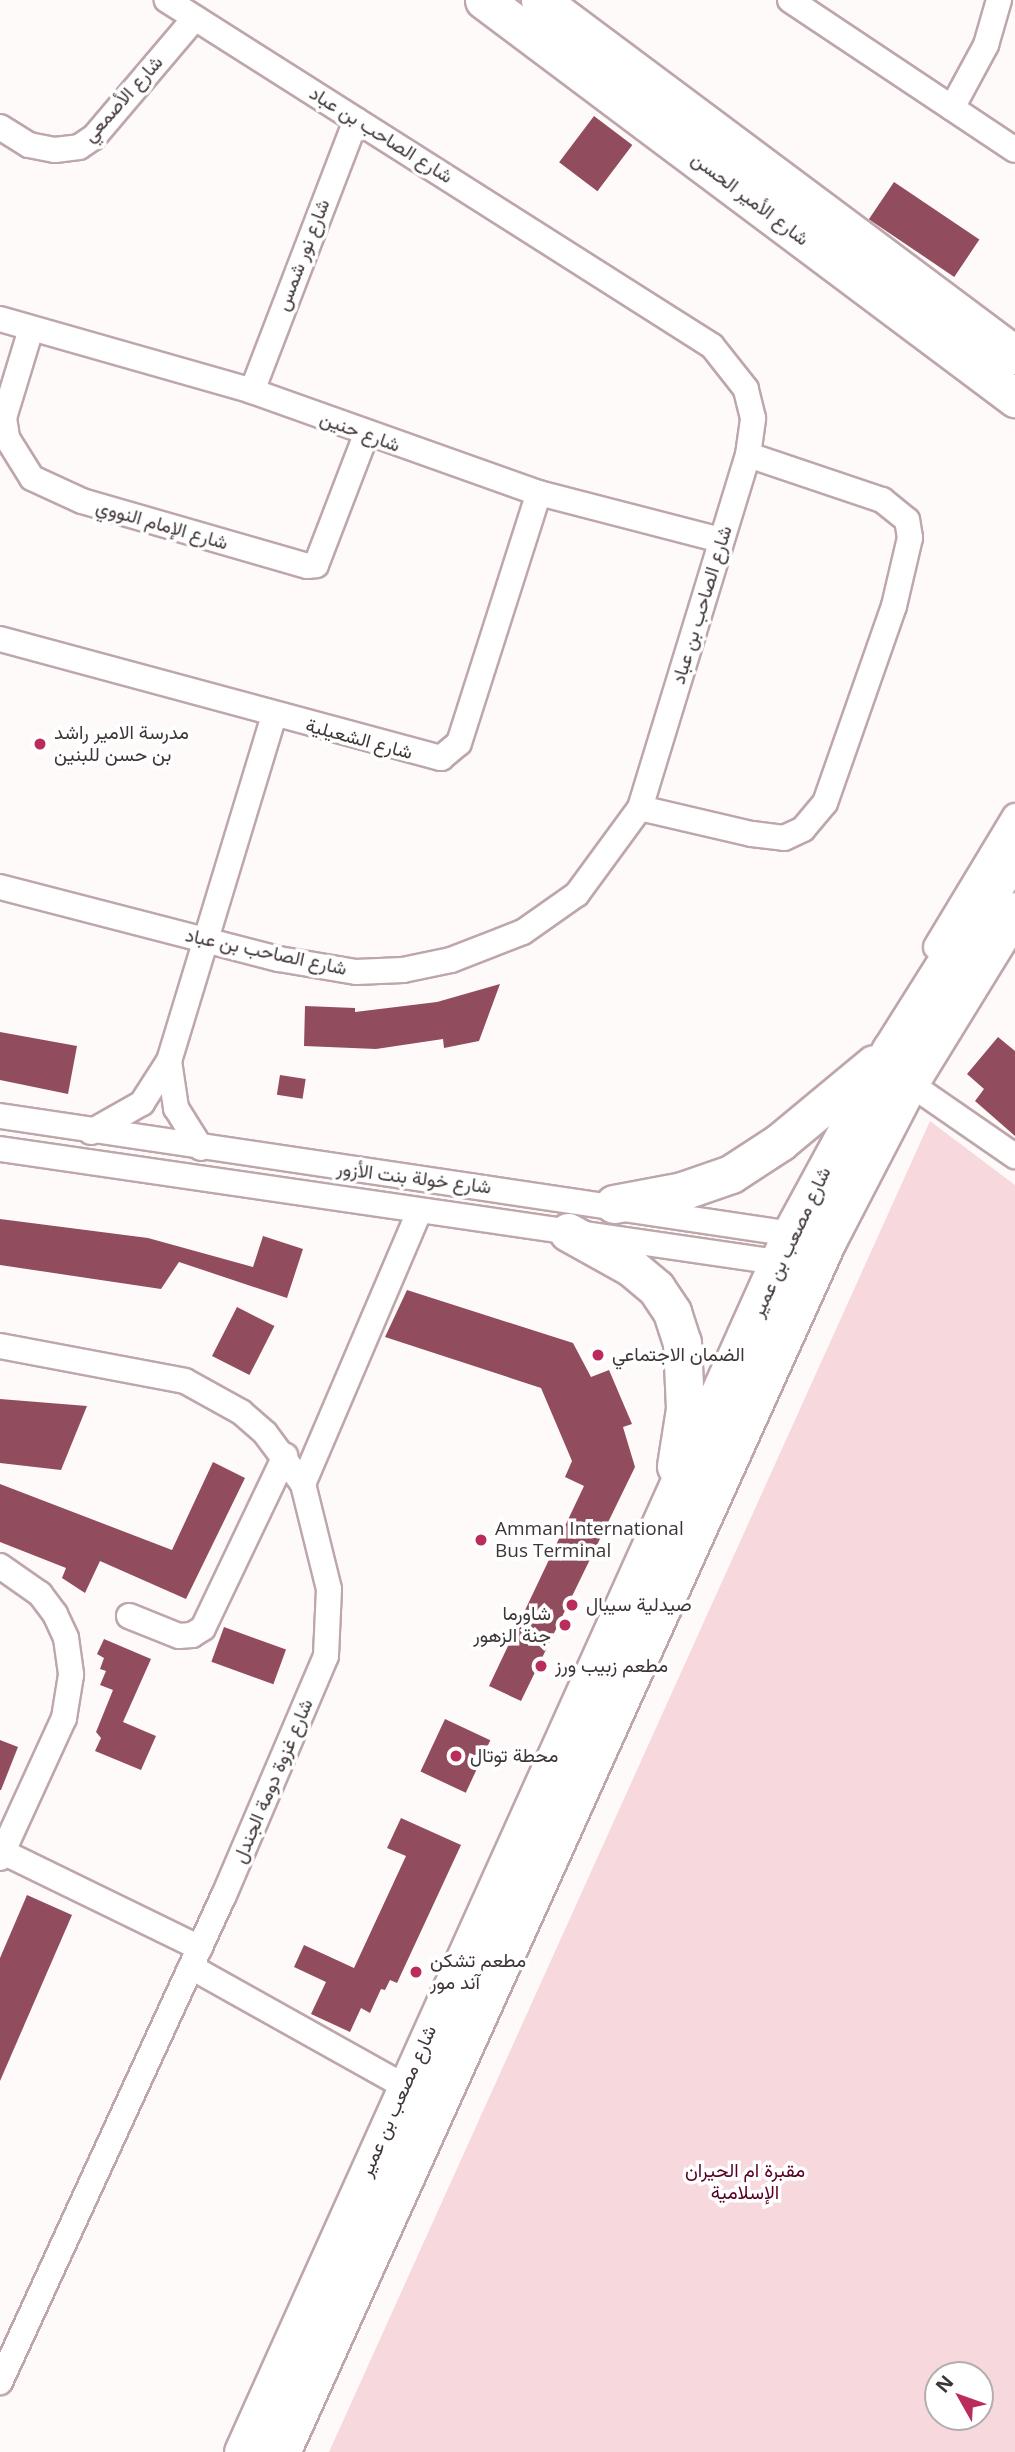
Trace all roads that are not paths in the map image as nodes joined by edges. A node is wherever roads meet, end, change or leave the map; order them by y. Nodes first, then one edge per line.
1 (167, 0) edge
2 (484, 0) edge
3 (540, 0) edge
4 (790, 0) edge
5 (999, 0) edge
6 (195, 18) junction
7 (952, 108) junction
8 (356, 120) junction
9 (0, 127) edge
10 (1015, 150) edge
11 (0, 319) edge
12 (31, 329) junction
13 (1015, 355) edge
14 (252, 391) junction
15 (1015, 398) edge
16 (366, 435) junction
17 (748, 455) junction
18 (539, 492) junction
19 (721, 540) junction
20 (0, 639) edge
21 (274, 716) junction
22 (640, 808) junction
23 (1015, 816) edge
24 (1015, 853) edge
25 (0, 887) edge
26 (1015, 911) edge
27 (205, 941) junction
28 (1015, 943) edge
29 (907, 1057) junction
30 (169, 1061) junction
31 (0, 1116) edge
32 (91, 1132) junction
33 (201, 1148) junction
34 (0, 1149) edge
35 (1015, 1156) edge
36 (614, 1204) junction
37 (419, 1212) junction
38 (568, 1233) junction
39 (803, 1252) junction
40 (0, 1346) edge
41 (285, 1456) junction
42 (303, 1483) junction
43 (667, 1520) junction
44 (0, 1566) edge
45 (130, 1616) dead end
46 (1, 1855) edge
47 (196, 1958) junction
48 (404, 2086) junction
49 (0, 2382) edge
50 (243, 2452) edge
51 (281, 2452) edge

1 - 6 street, شارع الصاحب بن عباد
2 - 15 highway, شارع الأمير الحسن
3 - 13 highway, شارع الأمير الحسن
4 - 7 street
5 - 7 street
6 - 8 street, شارع الصاحب بن عباد
6 - 9 street, شارع الأصمعي
7 - 10 street
8 - 14 street, شارع نور شمس
8 - 17 street, شارع الصاحب بن عباد
11 - 12 street, شارع حنين
12 - 14 street, شارع حنين
12 - 16 street, شارع الإمام النووي
14 - 16 street, شارع حنين
16 - 18 street, شارع حنين
17 - 19 street, شارع الصاحب بن عباد
17 - 22 street
18 - 19 street, شارع حنين
18 - 21 street, شارع الشعيلية
19 - 22 street, شارع الصاحب بن عباد
20 - 21 street, شارع الشعيلية
21 - 27 street
22 - 27 street, شارع الصاحب بن عباد
23 - 29 street, شارع مصعب بن عمير
24 - 29 highway, شارع مصعب بن عمير
25 - 27 street, شارع الصاحب بن عباد
26 - 29 highway, شارع مصعب بن عمير
27 - 30 street
28 - 29 street, شارع مصعب بن عمير
29 - 35 street
29 - 36 highway
29 - 39 highway, شارع مصعب بن عمير
30 - 32 street
30 - 33 street
31 - 32 street, شارع خولة بنت الأزور
32 - 33 street, شارع خولة بنت الأزور
33 - 36 street, شارع خولة بنت الأزور
34 - 37 street, شارع خولة بنت الأزور
36 - 39 street, شارع خولة بنت الأزور
37 - 38 street, شارع خولة بنت الأزور
37 - 42 street
38 - 39 street, شارع خولة بنت الأزور
38 - 43 highway
39 - 43 highway, شارع مصعب بن عمير
39 - 51 highway, شارع مصعب بن عمير
40 - 41 street, شارع غزوة دومة الجندل
41 - 42 street, شارع غزوة دومة الجندل
41 - 45 street
42 - 47 street, شارع غزوة دومة الجندل
43 - 48 highway, شارع مصعب بن عمير
44 - 46 street
46 - 47 street
47 - 48 street
47 - 49 street, شارع غزوة دومة الجندل
48 - 50 highway, شارع مصعب بن عمير

